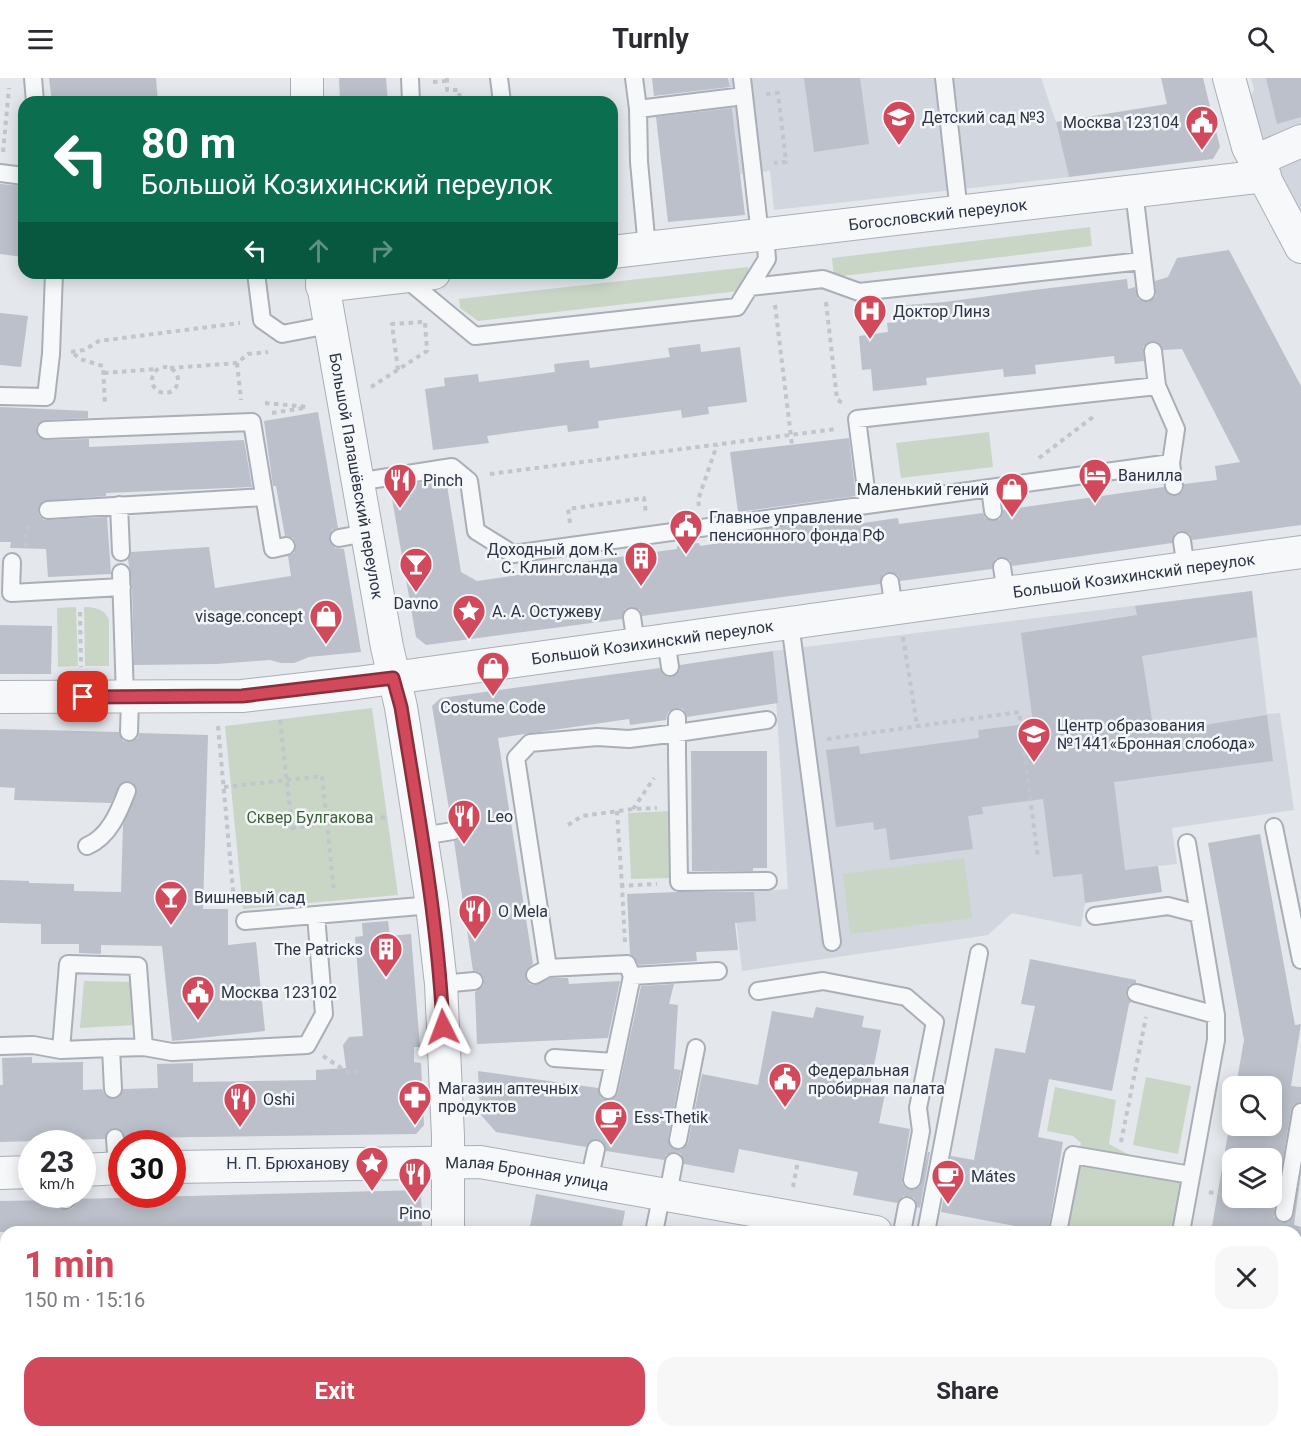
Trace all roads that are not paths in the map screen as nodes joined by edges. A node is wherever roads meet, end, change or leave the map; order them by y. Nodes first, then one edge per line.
1 (33, 78) edge
2 (307, 78) edge
3 (410, 78) edge
4 (500, 78) edge
5 (634, 78) edge
6 (742, 78) edge
7 (944, 78) edge
8 (1229, 78) edge
9 (34, 96) edge
10 (307, 96) edge
11 (411, 96) edge
12 (502, 96) edge
13 (744, 96) junction
14 (638, 109) junction
15 (1301, 141) edge
16 (1260, 169) junction
17 (1, 174) edge
18 (18, 175) edge
19 (1134, 191) junction
20 (959, 212) junction
21 (1294, 214) edge
22 (762, 235) junction
23 (1301, 247) edge
24 (647, 248) junction
25 (618, 251) edge
26 (1142, 261) junction
27 (54, 279) edge
28 (257, 279) edge
29 (321, 279) edge
30 (422, 279) edge
31 (750, 287) junction
32 (1146, 292) dead end
33 (329, 325) junction
34 (1153, 351) dead end
35 (1157, 386) junction
36 (0, 396) edge
37 (46, 430) dead end
38 (1171, 463) junction
39 (357, 482) junction
40 (1174, 486) dead end
41 (990, 488) junction
42 (264, 496) junction
43 (119, 506) junction
44 (48, 510) road end
45 (876, 510) junction
46 (993, 511) dead end
47 (621, 539) junction
48 (286, 546) dead end
49 (121, 552) dead end
50 (1301, 552) edge
51 (624, 556) dead end
52 (12, 562) road end
53 (790, 623) junction
54 (393, 678) junction
55 (0, 697) edge
56 (127, 698) junction
57 (766, 720) dead end
58 (677, 726) junction
59 (129, 732) dead end
60 (127, 791) dead end
61 (1274, 826) dead end
62 (453, 831) dead end
63 (422, 836) junction
64 (1187, 843) dead end
65 (87, 846) dead end
66 (768, 881) dead end
67 (432, 905) junction
68 (1199, 914) junction
69 (316, 915) junction
70 (1095, 916) dead end
71 (245, 921) road end
72 (1298, 929) edge
73 (832, 942) dead end
74 (979, 953) dead end
75 (1301, 960) edge
76 (629, 970) junction
77 (718, 971) dead end
78 (474, 981) dead end
79 (441, 984) junction
80 (758, 991) dead end
81 (1143, 994) road end
82 (1216, 1015) junction
83 (0, 1046) edge
84 (144, 1047) junction
85 (111, 1048) junction
86 (696, 1048) dead end
87 (61, 1050) junction
88 (554, 1058) dead end
89 (614, 1062) junction
90 (113, 1089) dead end
91 (608, 1090) dead end
92 (1301, 1112) edge
93 (678, 1140) dead end
94 (596, 1149) dead end
95 (448, 1162) junction
96 (674, 1162) dead end
97 (186, 1167) edge
98 (18, 1172) edge
99 (0, 1173) edge
100 (1191, 1175) junction
101 (912, 1180) dead end
102 (590, 1181) junction
103 (665, 1194) junction
104 (907, 1206) dead end
105 (1284, 1213) dead end
106 (448, 1226) edge
107 (656, 1226) edge
108 (843, 1226) edge
109 (903, 1226) edge
110 (927, 1226) edge
111 (1059, 1226) edge
112 (1182, 1226) edge

1 - 9 lane
2 - 10 street
3 - 11 lane
4 - 12 lane
5 - 14 lane
6 - 13 lane
7 - 20 lane
8 - 16 street
13 - 14 lane
13 - 22 lane
14 - 24 lane
15 - 16 street, Богословский переулок
16 - 19 street, Богословский переулок
16 - 21 street
17 - 18 lane
19 - 20 street, Богословский переулок
19 - 26 lane
20 - 22 street, Богословский переулок
21 - 23 street
22 - 24 street, Богословский переулок
22 - 31 lane
24 - 25 street, Богословский переулок
26 - 31 lane
26 - 32 lane
27 - 36 lane
28 - 33 lane
29 - 33 street, Большой Палашёвский переулок
30 - 31 lane
33 - 39 street, Большой Палашёвский переулок
34 - 35 lane
35 - 38 lane
35 - 45 lane
37 - 42 lane
38 - 40 lane
38 - 41 lane
39 - 47 lane
39 - 54 street, Большой Палашёвский переулок
41 - 45 lane
41 - 46 lane
42 - 43 lane
42 - 48 lane
43 - 44 lane
43 - 49 lane
45 - 47 lane
47 - 51 lane
50 - 53 street, Большой Козихинский переулок
52 - 56 lane
53 - 54 street, Большой Козихинский переулок
53 - 73 lane
54 - 56 street, Большой Козихинский переулок
54 - 63 street, Большой Палашёвский переулок
55 - 56 street, Большой Козихинский переулок
56 - 59 lane
57 - 58 lane
58 - 66 lane
58 - 76 lane
60 - 65 lane
61 - 72 lane
62 - 63 lane
63 - 67 street, Большой Палашёвский переулок
64 - 68 lane
67 - 69 lane
67 - 79 street, Большой Палашёвский переулок
68 - 70 lane
68 - 82 lane
69 - 71 lane
69 - 84 lane
72 - 75 lane
74 - 110 lane
76 - 77 lane
76 - 89 lane
78 - 79 lane
79 - 95 street, Большой Палашёвский переулок
80 - 101 lane
81 - 82 lane
82 - 100 lane
83 - 87 lane
84 - 85 lane
84 - 87 lane
85 - 87 lane
85 - 90 lane
86 - 93 lane
88 - 89 lane
89 - 91 lane
92 - 105 lane
94 - 102 lane
95 - 97 street, Малая Бронная улица
95 - 102 street, Малая Бронная улица
95 - 106 street, Большой Палашёвский переулок
96 - 103 lane
98 - 99 street
100 - 111 lane
100 - 112 lane
102 - 103 street, Малая Бронная улица
103 - 107 lane
103 - 108 street, Малая Бронная улица
104 - 109 lane

